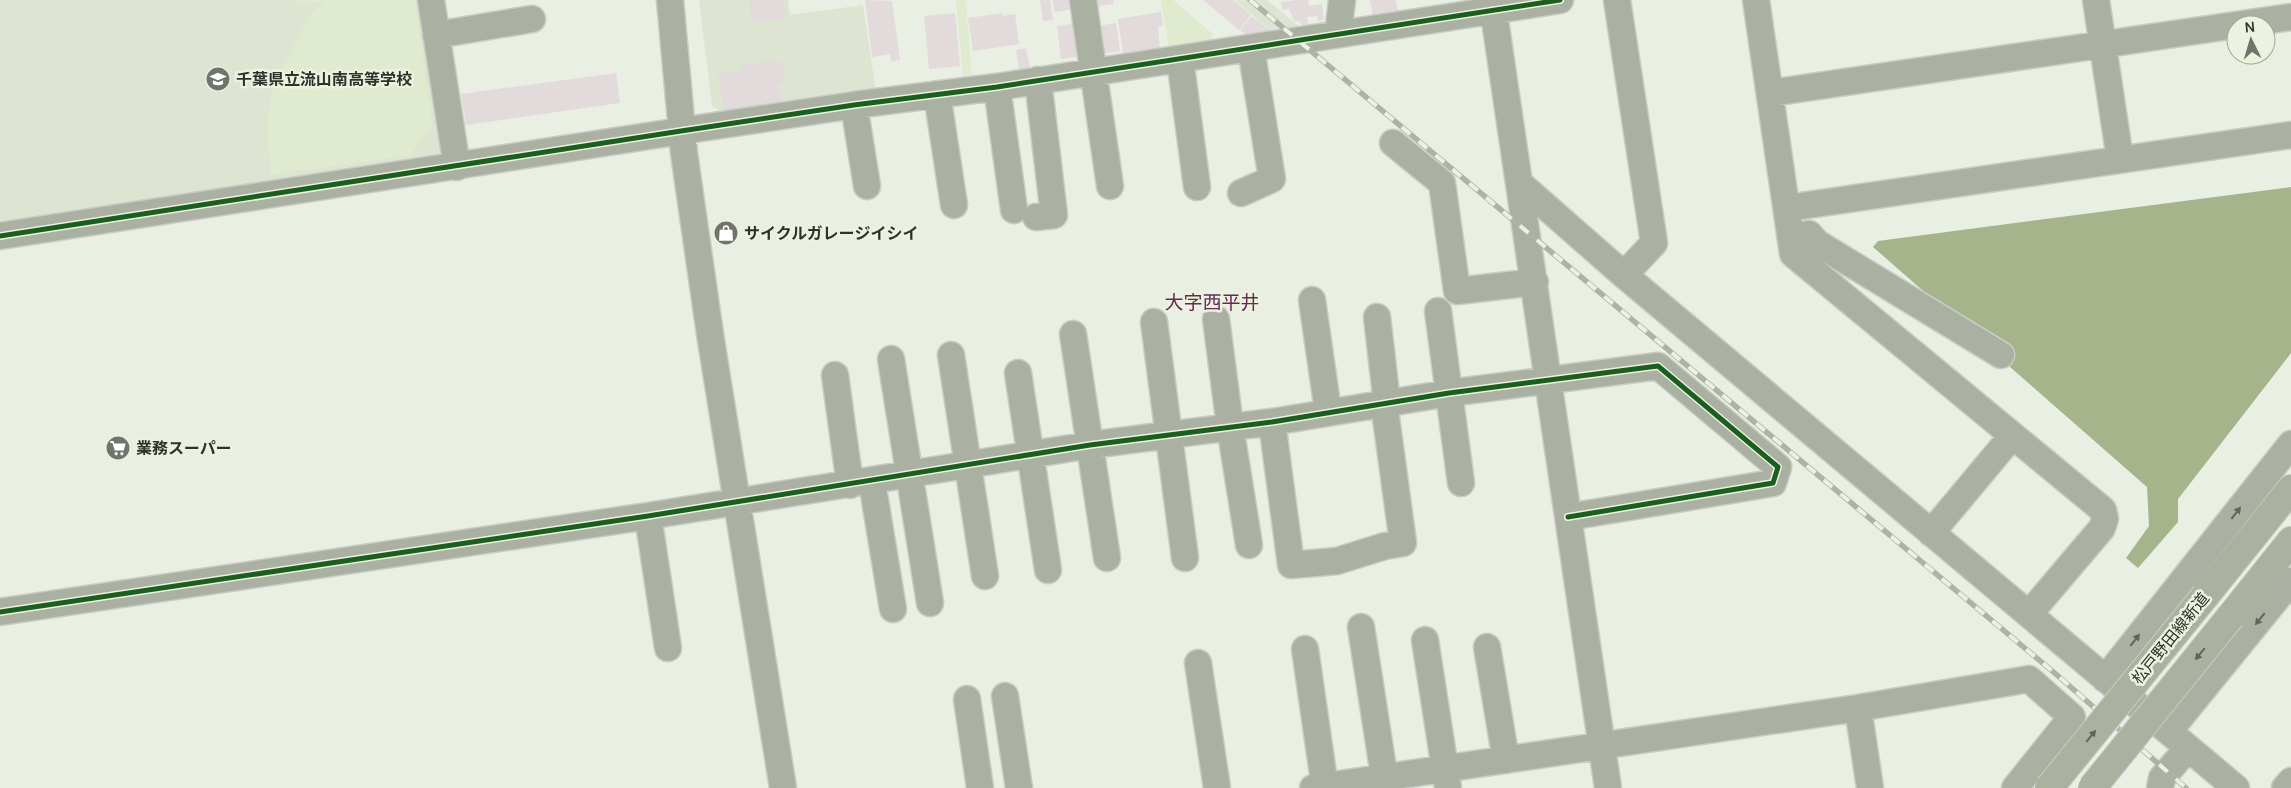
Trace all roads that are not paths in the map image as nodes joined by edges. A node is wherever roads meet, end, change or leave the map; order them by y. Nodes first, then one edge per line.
1 (431, 0) edge
2 (670, 0) edge
3 (1083, 0) edge
4 (1342, 0) edge
5 (1560, 0) edge
6 (1617, 0) edge
7 (1756, 0) edge
8 (2096, 0) edge
9 (1493, 5) edge
10 (2291, 17) edge
11 (532, 18) dead end
12 (2276, 19) edge
13 (2226, 26) edge
14 (436, 34) junction
15 (1338, 34) junction
16 (2103, 44) junction
17 (1250, 48) junction
18 (1180, 59) junction
19 (1094, 72) junction
20 (1038, 80) junction
21 (997, 87) junction
22 (1770, 93) junction
23 (938, 94) junction
24 (854, 105) junction
25 (681, 131) junction
26 (2291, 135) edge
27 (1392, 143) dead end
28 (2120, 159) junction
29 (457, 167) junction
30 (1519, 183) junction
31 (867, 186) dead end
32 (1110, 186) dead end
33 (1197, 187) dead end
34 (1241, 193) dead end
35 (954, 205) dead end
36 (1787, 208) junction
37 (0, 236) edge
38 (1791, 236) junction
39 (1624, 275) junction
40 (1535, 282) junction
41 (1312, 300) dead end
42 (1438, 311) dead end
43 (1377, 317) dead end
44 (1216, 319) dead end
45 (1154, 322) dead end
46 (1073, 334) dead end
47 (951, 355) dead end
48 (2002, 355) dead end
49 (891, 359) dead end
50 (1018, 373) dead end
51 (835, 375) dead end
52 (1550, 381) junction
53 (1449, 393) junction
54 (1385, 403) junction
55 (1328, 411) junction
56 (1272, 422) junction
57 (1230, 426) junction
58 (1167, 435) junction
59 (2012, 436) junction
60 (2291, 444) edge
61 (1090, 446) junction
62 (1030, 456) junction
63 (968, 466) junction
64 (909, 475) junction
65 (861, 483) junction
66 (1461, 483) dead end
67 (2291, 489) edge
68 (737, 502) junction
69 (648, 516) junction
70 (1568, 517) junction
71 (1931, 533) junction
72 (2291, 540) edge
73 (1249, 545) dead end
74 (1107, 558) dead end
75 (1185, 558) dead end
76 (1048, 570) dead end
77 (985, 576) dead end
78 (2291, 581) edge
79 (930, 603) dead end
80 (893, 609) dead end
81 (0, 612) edge
82 (2029, 614) junction
83 (1361, 627) dead end
84 (1425, 640) dead end
85 (1488, 647) dead end
86 (668, 648) dead end
87 (1305, 649) dead end
88 (1198, 663) dead end
89 (2105, 679) junction
90 (1005, 696) dead end
91 (967, 699) dead end
92 (1858, 708) junction
93 (2179, 740) junction
94 (1601, 745) junction
95 (2045, 751) junction
96 (1506, 760) junction
97 (1446, 778) edge
98 (2291, 781) edge
99 (1385, 783) edge
100 (1321, 787) edge
101 (783, 788) edge
102 (980, 788) edge
103 (1019, 788) edge
104 (1217, 788) edge
105 (1608, 788) edge
106 (1870, 788) edge
107 (2015, 788) edge
108 (2049, 788) edge
109 (2090, 788) edge
110 (2160, 788) edge
111 (2236, 788) edge
112 (2285, 788) edge

1 - 14 street
2 - 25 street
3 - 19 street
4 - 15 street
5 - 9 street
6 - 39 street
7 - 22 street
8 - 16 street
9 - 15 street
9 - 30 street
10 - 12 street
11 - 14 street
13 - 16 street
14 - 29 street
15 - 17 street
16 - 22 street
16 - 28 street
17 - 18 street
17 - 34 street
18 - 19 street
18 - 33 street
19 - 20 street
19 - 32 street
20 - 21 street
20 - 21 street
21 - 23 street
22 - 36 street
23 - 24 street
23 - 35 street
24 - 25 street
24 - 31 street
25 - 29 street
25 - 68 street
26 - 28 street
27 - 40 street
28 - 36 street
29 - 37 street
30 - 39 street
30 - 40 street
36 - 38 street
38 - 48 street
38 - 59 street
39 - 71 street
40 - 52 street
41 - 55 street
42 - 53 street
43 - 54 street
44 - 57 street
45 - 58 street
46 - 61 street
47 - 63 street
49 - 64 street
50 - 62 street
51 - 65 street
52 - 53 street
52 - 70 street
52 - 70 street
53 - 54 street
53 - 66 street
54 - 55 street
54 - 56 street
55 - 56 street
56 - 57 street
57 - 58 street
57 - 73 street
58 - 61 street
58 - 75 street
59 - 71 street
59 - 82 street
89 -> 60 street
61 - 62 street
61 - 74 street
62 - 63 street
62 - 76 street
63 - 64 street
63 - 77 street
64 - 65 street
64 - 79 street
65 - 68 street
65 - 80 street
108 -> 67 main road, 松戸野田線新道, bridge
68 - 69 street
68 - 101 street
69 - 81 street
69 - 86 street
70 - 94 street
71 - 82 street
72 -> 109 main road, 松戸野田線新道, bridge
78 -> 93 street
82 - 89 street
83 - 99 street
84 - 97 street
85 - 96 street
87 - 100 street
88 - 104 street
89 - 93 street
90 - 103 street
91 - 102 street
92 - 94 street
92 - 95 street
92 - 106 street
93 - 110 street
93 - 111 street
94 - 96 street
94 - 105 street
95 - 107 street
95 - 109 street
96 - 97 street
97 - 99 street
98 - 112 street
99 - 100 street

